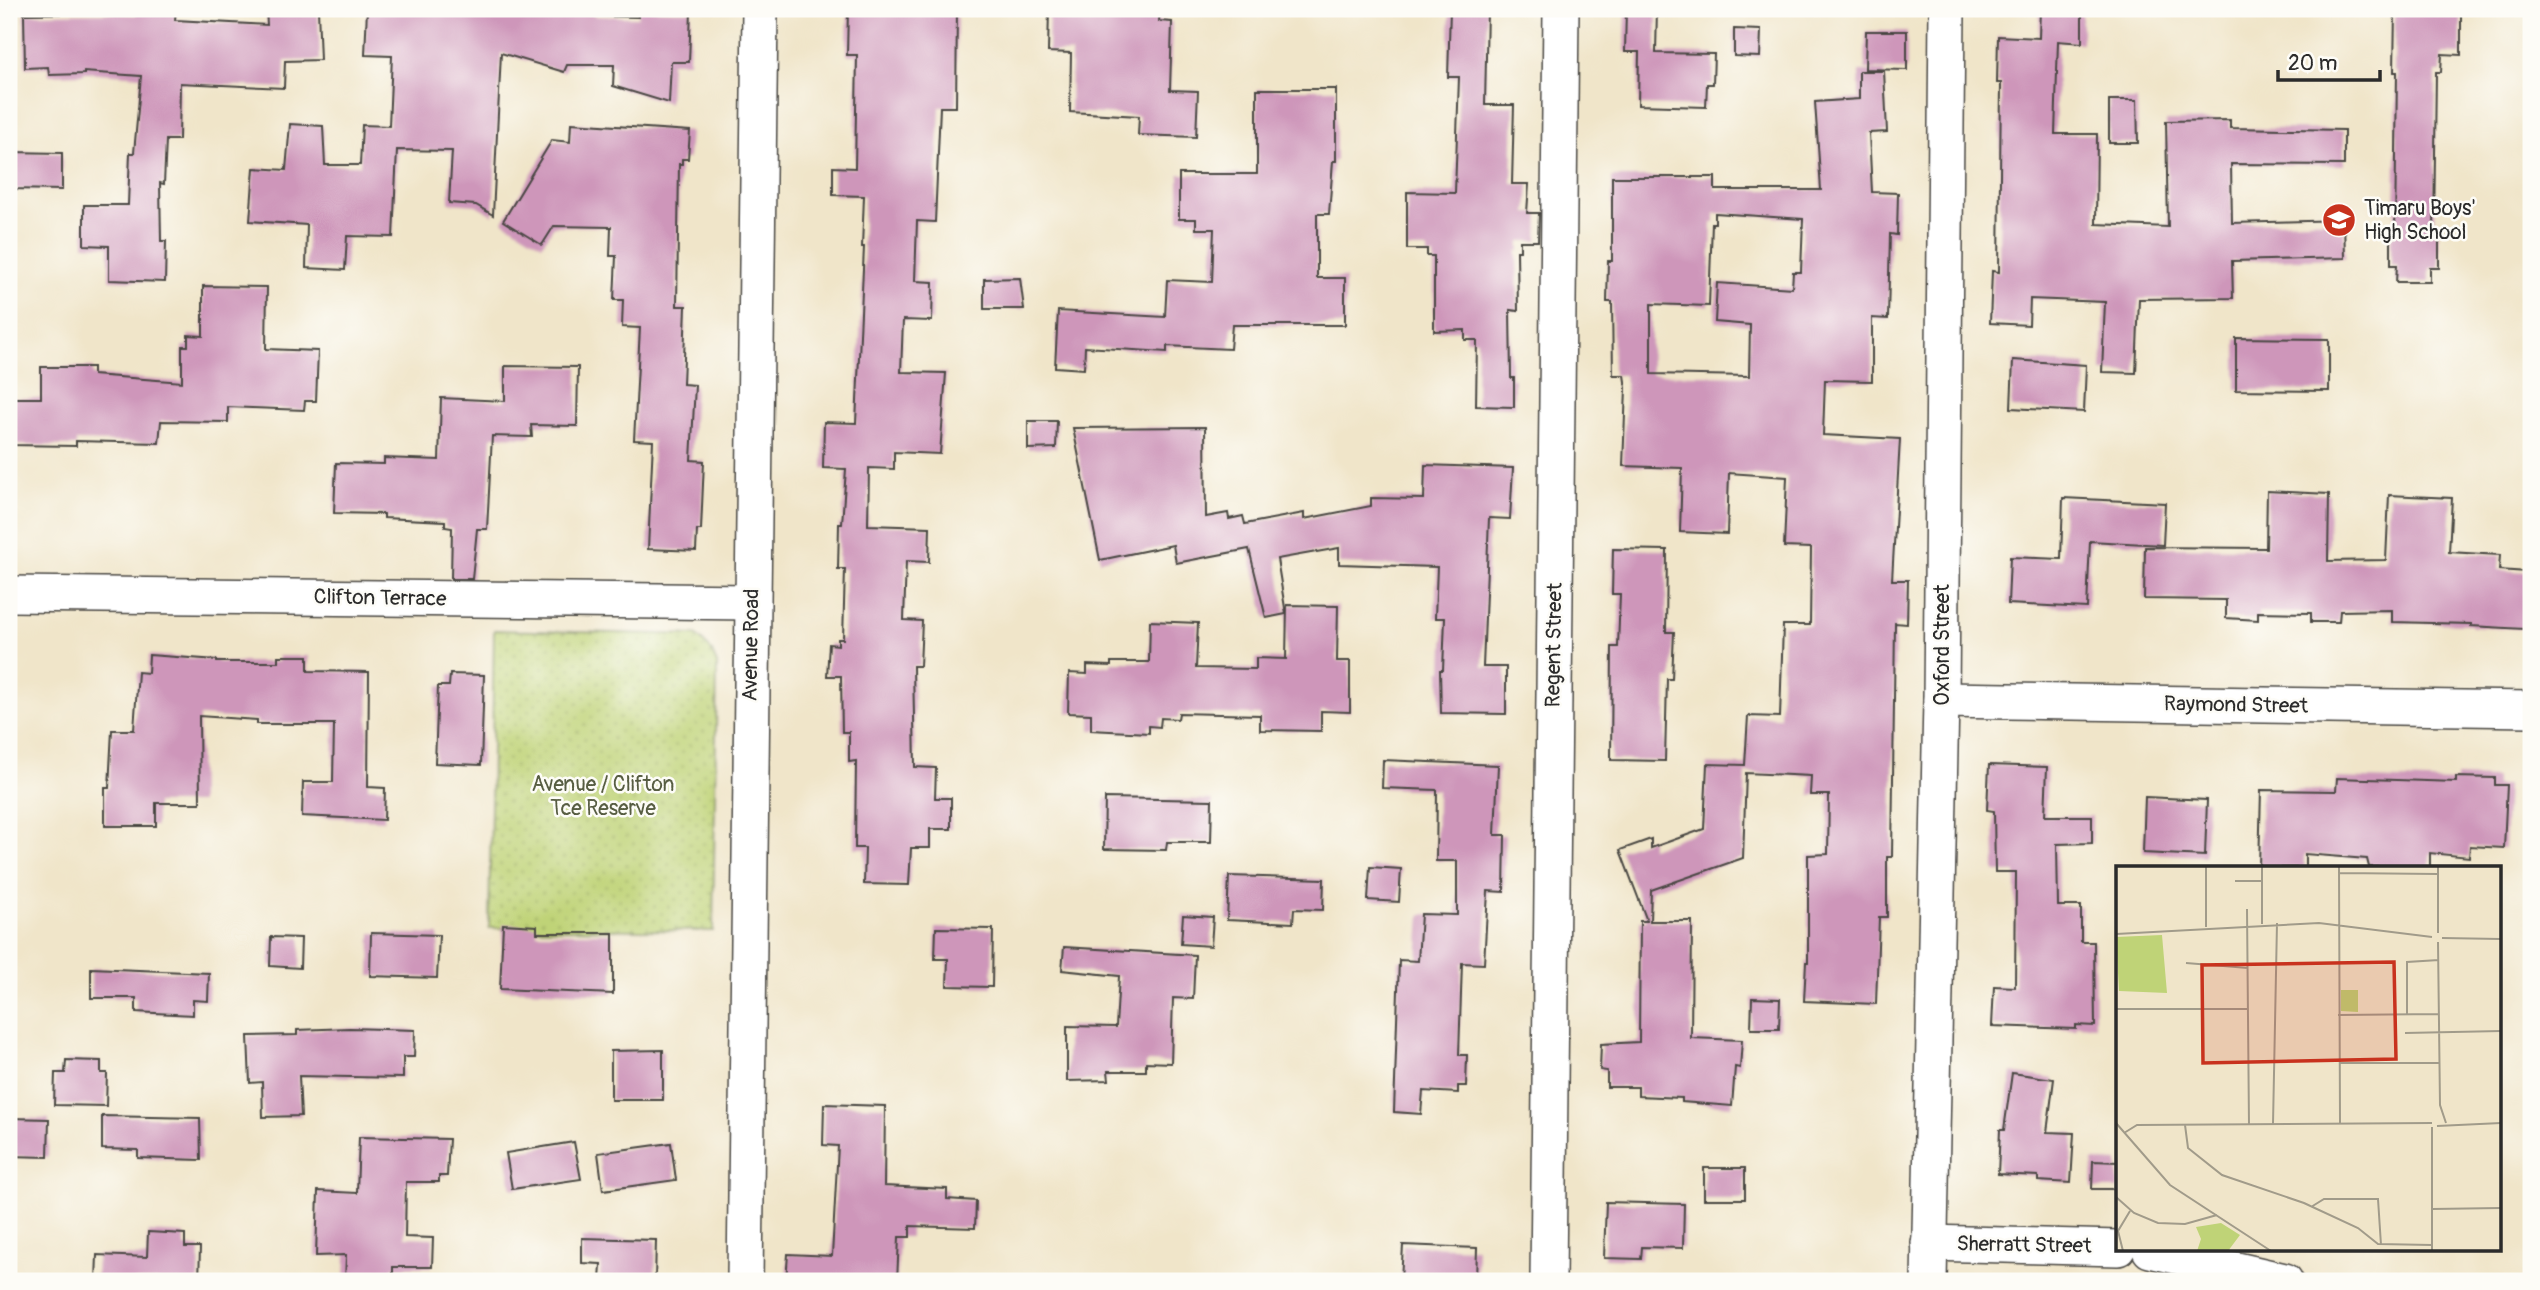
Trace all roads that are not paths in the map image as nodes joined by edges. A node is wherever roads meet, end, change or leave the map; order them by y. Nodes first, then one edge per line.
1 (760, 9) edge
2 (1561, 9) edge
3 (1947, 9) edge
4 (9, 594) edge
5 (752, 602) junction
6 (1941, 701) junction
7 (2531, 709) edge
8 (1929, 1242) junction
9 (2116, 1248) edge
10 (2159, 1252) edge
11 (745, 1281) edge
12 (1548, 1281) edge
13 (1929, 1281) edge
14 (2285, 1281) edge

1 - 5 street, Avenue Road
2 - 12 street, Regent Street
3 - 6 street, Oxford Street
4 - 5 street, Clifton Terrace
5 - 11 street, Avenue Road
6 - 7 street, Raymond Street
6 - 8 street, Oxford Street
8 - 9 street, Sherratt Street
8 - 13 street, Oxford Street
10 - 14 street

